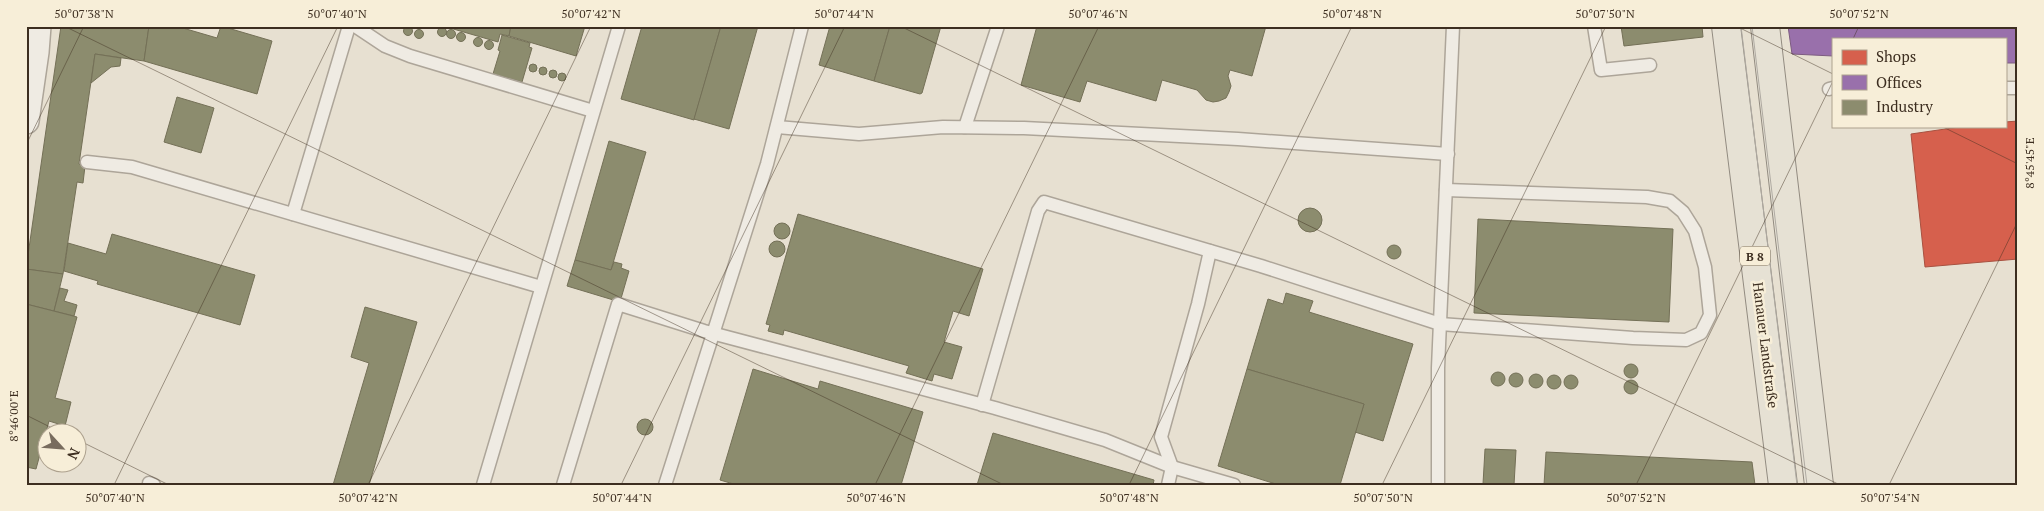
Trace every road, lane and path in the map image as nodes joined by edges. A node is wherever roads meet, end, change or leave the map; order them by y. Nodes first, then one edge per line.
1 (38, 26) edge
2 (349, 26) edge
3 (355, 26) edge
4 (619, 26) edge
5 (802, 26) edge
6 (998, 26) edge
7 (1453, 26) edge
8 (1594, 26) edge
9 (1726, 26) edge
10 (1765, 26) edge
11 (1650, 65) dead end
12 (593, 111) junction
13 (26, 121) edge
14 (777, 127) junction
15 (966, 128) junction
16 (1448, 154) junction
17 (87, 162) dead end
18 (1446, 190) junction
19 (293, 214) junction
20 (1210, 251) junction
21 (541, 287) junction
22 (1440, 324) junction
23 (713, 332) junction
24 (982, 405) junction
25 (1172, 467) junction
26 (483, 485) edge
27 (563, 485) edge
28 (665, 485) edge
29 (1168, 485) edge
30 (1234, 485) edge
31 (1438, 485) edge
32 (1783, 485) edge
33 (1819, 485) edge

1 - 13 street
2 - 19 lane
3 - 12 lane
4 - 12 lane
5 - 14 lane
6 - 15 lane
7 - 16 lane
8 - 11 lane
9 - 32 main road, Hanauer Landstraße / B 8
10 - 33 main road
12 - 21 lane
14 - 15 lane
14 - 23 lane
15 - 16 lane
16 - 18 lane
17 - 19 lane
18 - 22 lane
18 - 22 lane
19 - 21 lane
20 - 22 lane
20 - 24 lane
20 - 25 lane
21 - 26 lane
22 - 31 lane
23 - 24 lane
23 - 27 lane
23 - 28 lane
24 - 25 lane
25 - 29 lane
25 - 30 lane

